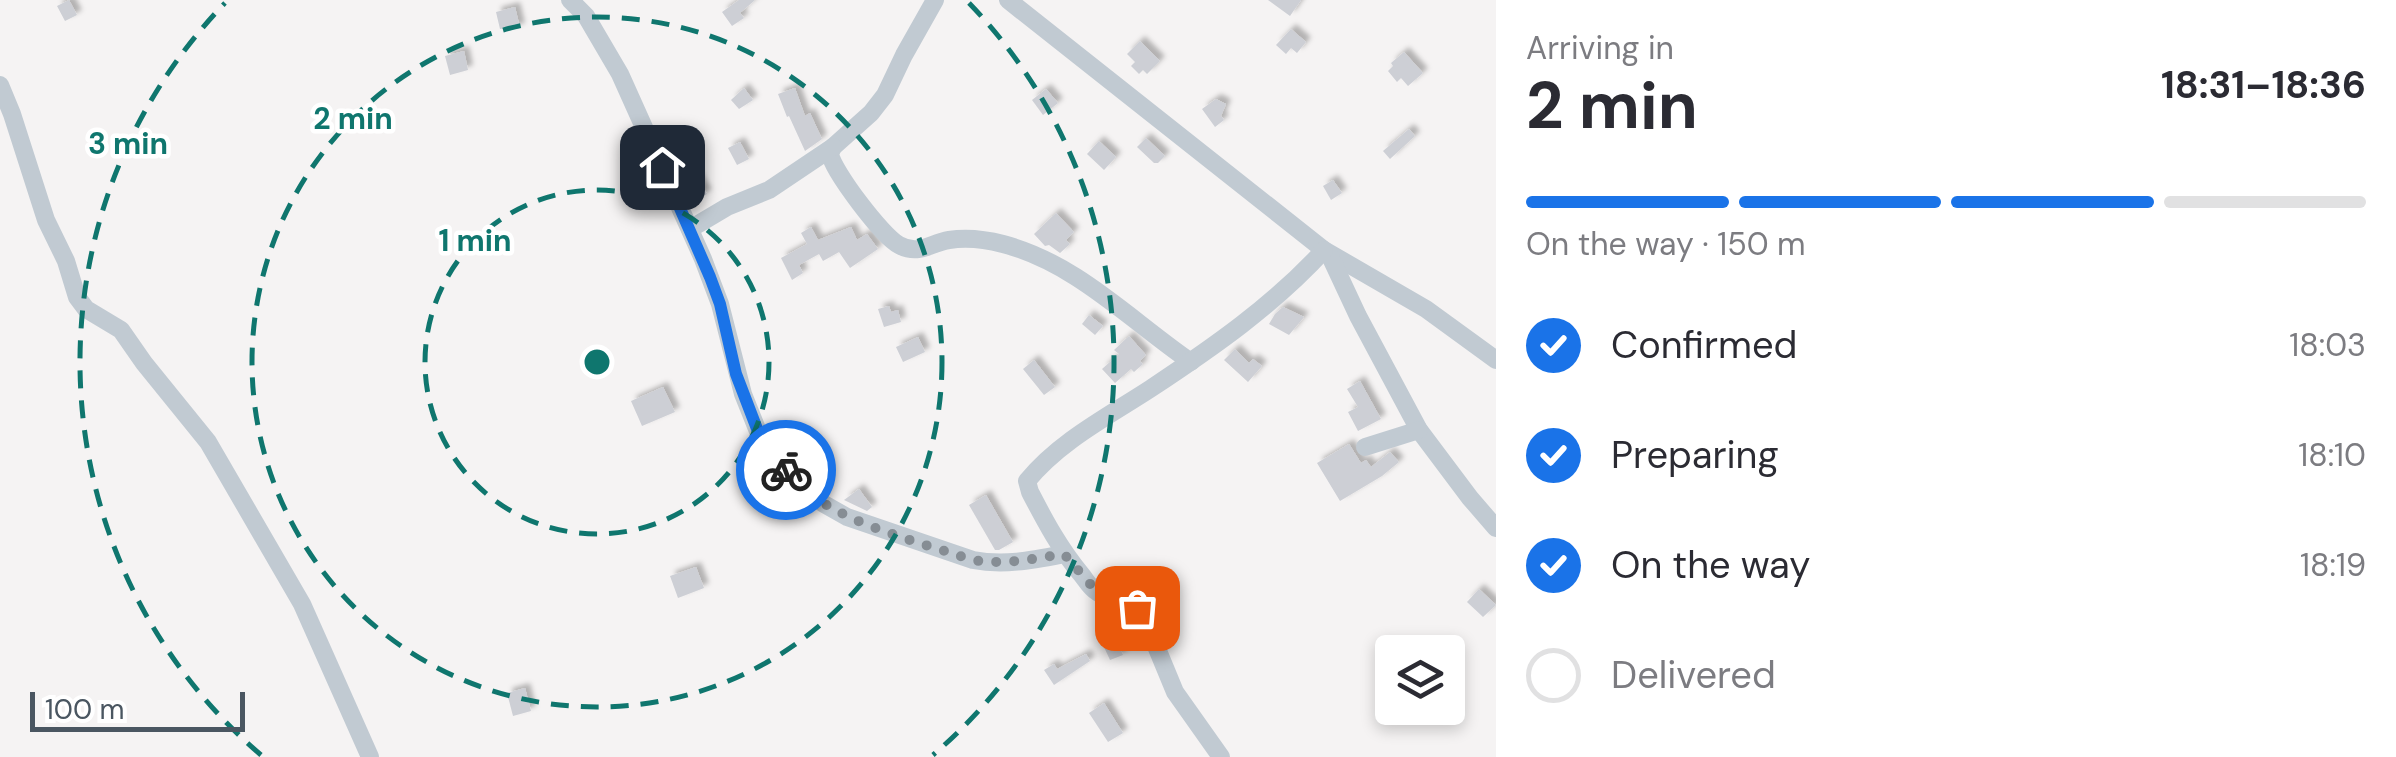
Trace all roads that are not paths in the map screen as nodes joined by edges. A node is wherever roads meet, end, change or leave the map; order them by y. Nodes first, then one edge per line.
1 (570, 0) edge
2 (935, 0) edge
3 (1008, 0) edge
4 (0, 85) edge
5 (833, 147) junction
6 (690, 229) junction
7 (1327, 252) junction
8 (1496, 360) edge
9 (1191, 362) junction
10 (1419, 430) junction
11 (1365, 447) dead end
12 (1496, 528) edge
13 (1064, 554) junction
14 (370, 757) edge
15 (1221, 757) edge

1 - 6 street
2 - 5 street
3 - 7 street
4 - 14 street
5 - 6 street
5 - 9 street
6 - 13 street
7 - 8 street
7 - 9 street
7 - 10 street
9 - 13 street
10 - 11 street
10 - 12 street
13 - 15 street

